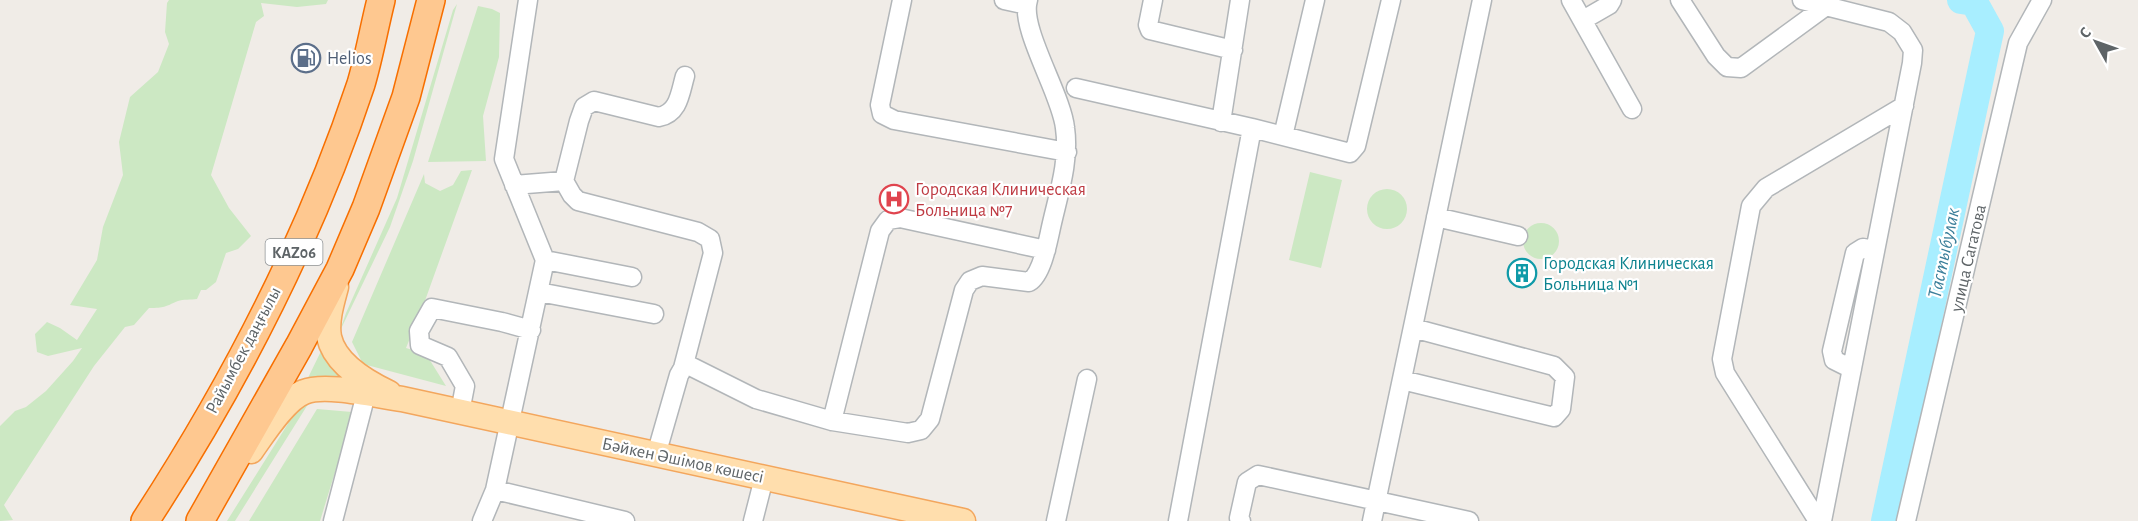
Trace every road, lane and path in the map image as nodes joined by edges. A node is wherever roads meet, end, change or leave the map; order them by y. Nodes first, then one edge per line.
1 (381, 0) edge
2 (431, 0) edge
3 (528, 0) edge
4 (902, 0) edge
5 (1004, 0) edge
6 (1153, 0) edge
7 (1240, 0) edge
8 (1315, 0) edge
9 (1391, 0) edge
10 (1482, 0) edge
11 (1571, 0) edge
12 (1612, 0) edge
13 (1680, 0) edge
14 (1802, 0) edge
15 (2042, 0) edge
16 (1027, 2) edge
17 (1826, 6) junction
18 (1583, 20) junction
19 (1233, 50) junction
20 (686, 76) dead end
21 (1076, 88) dead end
22 (1904, 106) junction
23 (1632, 109) dead end
24 (1221, 122) junction
25 (1252, 128) junction
26 (1283, 136) junction
27 (1067, 152) junction
28 (564, 181) junction
29 (514, 185) junction
30 (1436, 217) junction
31 (1518, 236) dead end
32 (1046, 250) junction
33 (545, 260) junction
34 (340, 269) junction
35 (632, 277) dead end
36 (539, 292) junction
37 (654, 314) dead end
38 (1413, 328) junction
39 (531, 330) junction
40 (683, 368) junction
41 (1087, 379) dead end
42 (1402, 380) junction
43 (366, 394) junction
44 (402, 399) junction
45 (460, 412) junction
46 (832, 422) junction
47 (508, 423) junction
48 (656, 455) junction
49 (764, 478) junction
50 (495, 490) junction
51 (1376, 500) junction
52 (203, 516) edge
53 (145, 521) edge
54 (333, 521) edge
55 (482, 521) edge
56 (625, 521) edge
57 (753, 521) edge
58 (963, 521) edge
59 (1056, 521) edge
60 (1178, 521) edge
61 (1241, 521) edge
62 (1372, 521) edge
63 (1469, 521) edge
64 (1820, 521) edge
65 (1906, 521) edge

1 - 53 highway, Райымбек даңғылы / KАZ06
2 - 34 highway, KАZ06
3 - 29 street
4 - 27 street
5 - 16 street
6 - 19 street
7 - 19 street
8 - 26 street
9 - 26 street
10 - 30 street
11 - 18 street
12 - 18 street
13 - 17 street
14 - 17 street
15 - 65 street, улица Сагатова
16 - 27 street
17 - 22 street
18 - 23 street
19 - 24 street
20 - 28 street
21 - 24 street
22 - 64 street
22 - 64 street
24 - 25 street
25 - 26 street
25 - 60 street
27 - 32 street
28 - 29 street
28 - 40 street
29 - 33 street
30 - 31 street
30 - 38 street
32 - 46 street
32 - 46 street
33 - 35 street
33 - 36 street
34 - 44 main road
34 - 52 highway, KАZ06
36 - 37 street
36 - 39 street
38 - 42 street
38 - 42 street
39 - 45 street
39 - 47 street
40 - 46 street
40 - 48 street
41 - 59 street
42 - 51 street
43 - 44 main road
43 - 52 main road
43 - 54 street
44 - 45 main road, Бәйкен Әшімов көшесі
45 - 47 main road, Бәйкен Әшімов көшесі
47 - 48 main road, Бәйкен Әшімов көшесі
47 - 50 street
48 - 49 main road, Бәйкен Әшімов көшесі
49 - 57 street
49 - 58 main road, Бәйкен Әшімов көшесі
50 - 55 street
50 - 56 street
51 - 61 street
51 - 62 street
51 - 63 street

